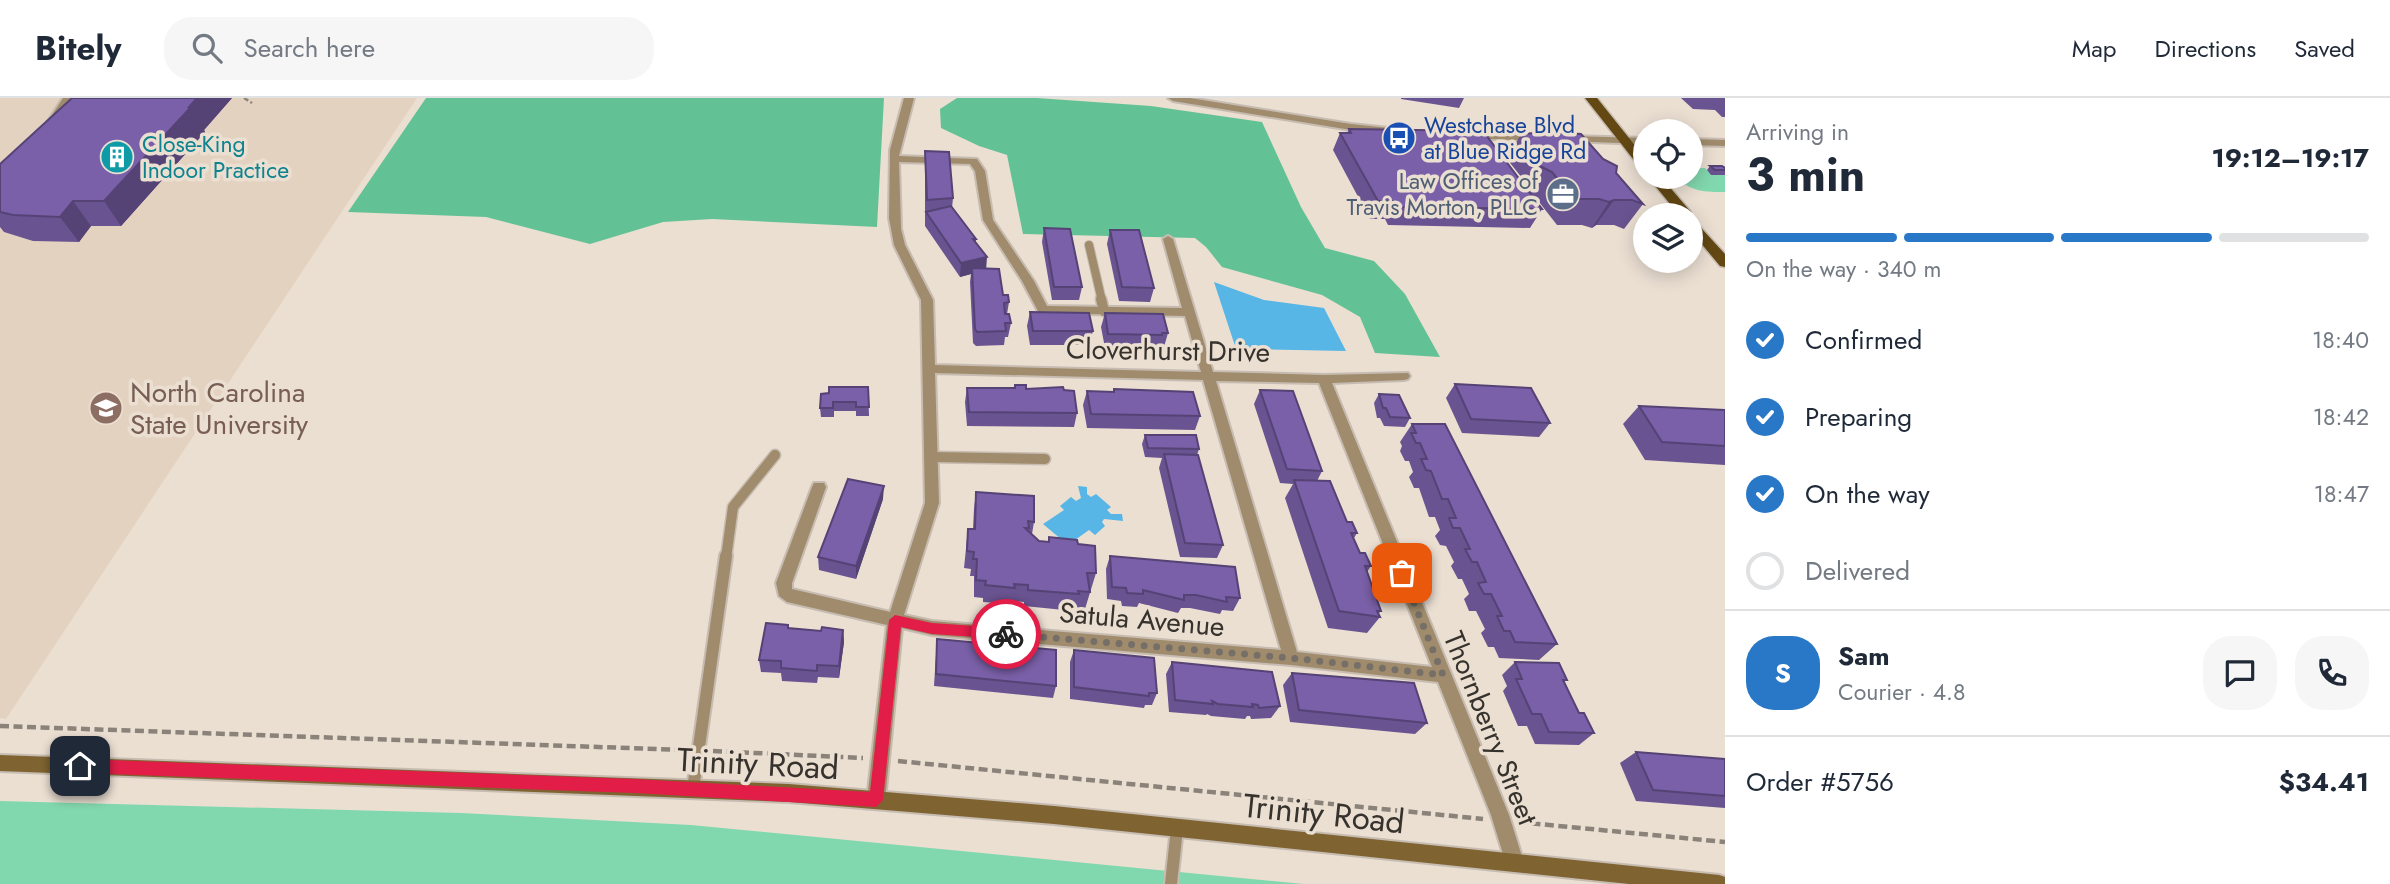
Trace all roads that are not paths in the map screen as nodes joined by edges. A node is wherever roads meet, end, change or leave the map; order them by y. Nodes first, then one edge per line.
1 (68, 98) edge
2 (909, 98) edge
3 (1173, 98) edge
4 (1591, 98) edge
5 (45, 133) edge
6 (1415, 133) edge
7 (1456, 135) edge
8 (1550, 138) edge
9 (1561, 139) edge
10 (1624, 141) junction
11 (1633, 141) edge
12 (1703, 142) edge
13 (1725, 143) edge
14 (1633, 152) edge
15 (895, 159) junction
16 (1664, 189) edge
17 (1676, 203) edge
18 (1703, 237) edge
19 (1168, 239) dead end
20 (1088, 245) dead end
21 (1725, 263) edge
22 (1104, 311) junction
23 (1189, 312) junction
24 (930, 369) junction
25 (1209, 375) junction
26 (1404, 376) dead end
27 (1324, 379) junction
28 (775, 455) dead end
29 (933, 457) junction
30 (1045, 459) dead end
31 (820, 487) dead end
32 (895, 620) junction
33 (1291, 658) junction
34 (1443, 675) junction
35 (0, 763) edge
36 (693, 789) junction
37 (876, 800) junction
38 (1177, 828) junction
39 (1515, 863) junction
40 (1171, 884) edge
41 (1719, 884) edge

1 - 5 street
2 - 15 street
3 - 6 street
4 - 10 main road
7 - 8 street
9 - 10 street
10 - 11 street
10 - 14 main road
12 - 13 street
15 - 22 street
15 - 24 street
16 - 17 main road
18 - 21 main road
19 - 23 street
20 - 22 lane
22 - 23 street
23 - 25 street
24 - 25 street, Cloverhurst Drive
24 - 29 street
25 - 27 street, Cloverhurst Drive
25 - 33 street
26 - 27 street, Cloverhurst Drive
27 - 34 street, Thornberry Street
28 - 36 lane
29 - 30 lane
29 - 32 street
31 - 32 street, Satula Avenue
32 - 33 street, Satula Avenue
32 - 37 street
33 - 34 street, Satula Avenue
34 - 39 street, Thornberry Street
35 - 36 main road, Trinity Road
36 - 37 main road, Trinity Road
37 - 38 main road, Trinity Road
38 - 39 main road, Trinity Road
38 - 40 lane
39 - 41 main road, Trinity Road

